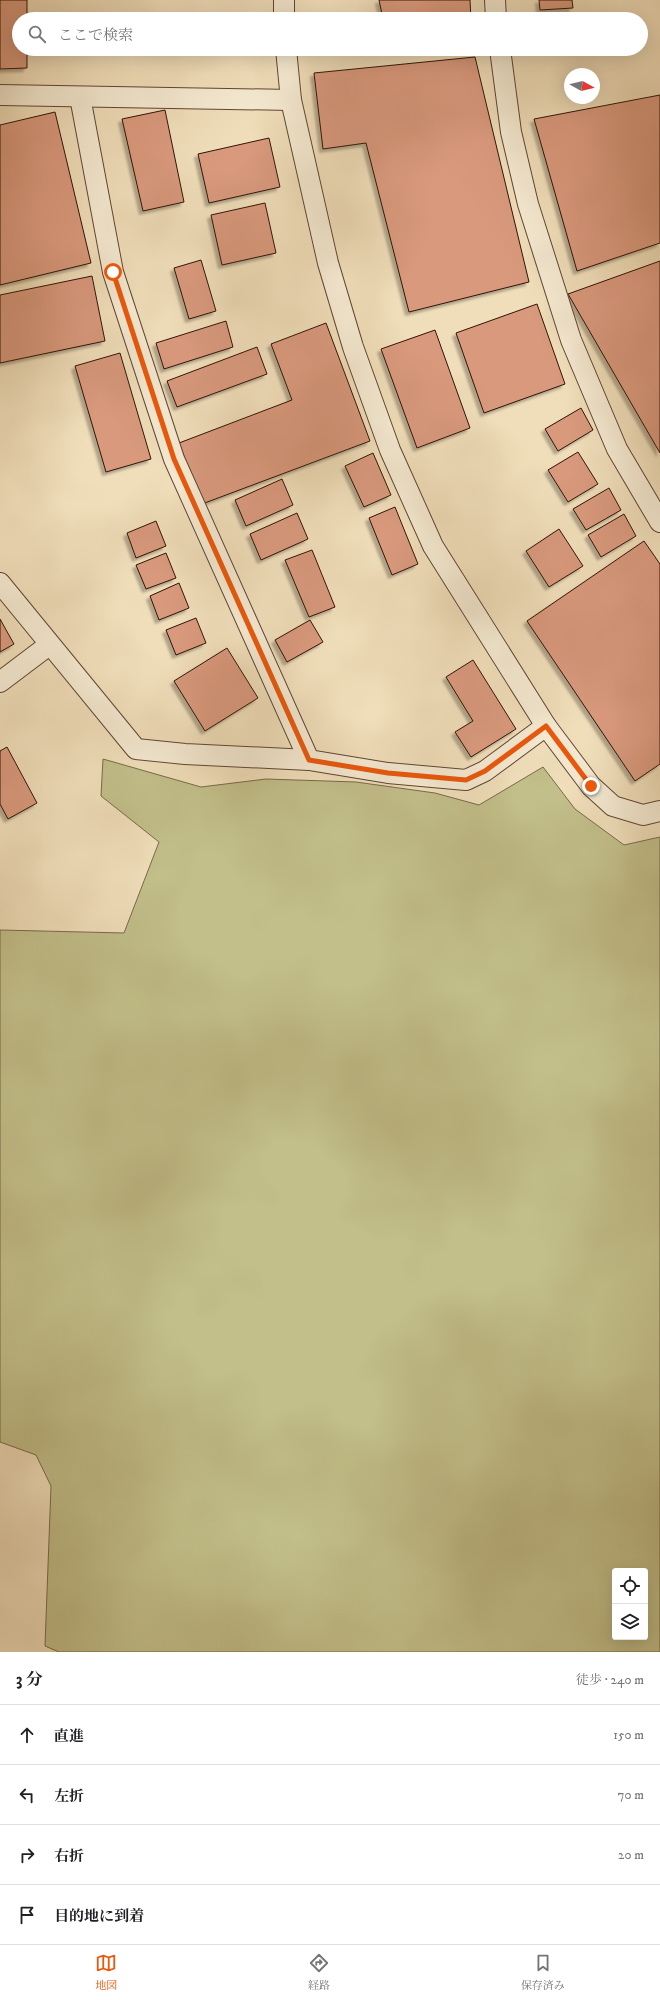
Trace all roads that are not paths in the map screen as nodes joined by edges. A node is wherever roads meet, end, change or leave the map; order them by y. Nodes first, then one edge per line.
1 (284, 0) edge
2 (495, 0) edge
3 (284, 12) edge
4 (496, 12) edge
5 (287, 56) edge
6 (501, 56) edge
7 (0, 95) edge
8 (80, 96) junction
9 (291, 100) junction
10 (660, 522) edge
11 (0, 583) edge
12 (49, 645) junction
13 (0, 682) edge
14 (546, 726) junction
15 (309, 760) junction
16 (660, 811) edge

1 - 3 street
2 - 4 street
5 - 9 street
6 - 10 street
7 - 8 street
8 - 9 street
8 - 15 street
9 - 14 street
11 - 12 street
12 - 13 street
12 - 15 street
14 - 15 street
14 - 16 street

